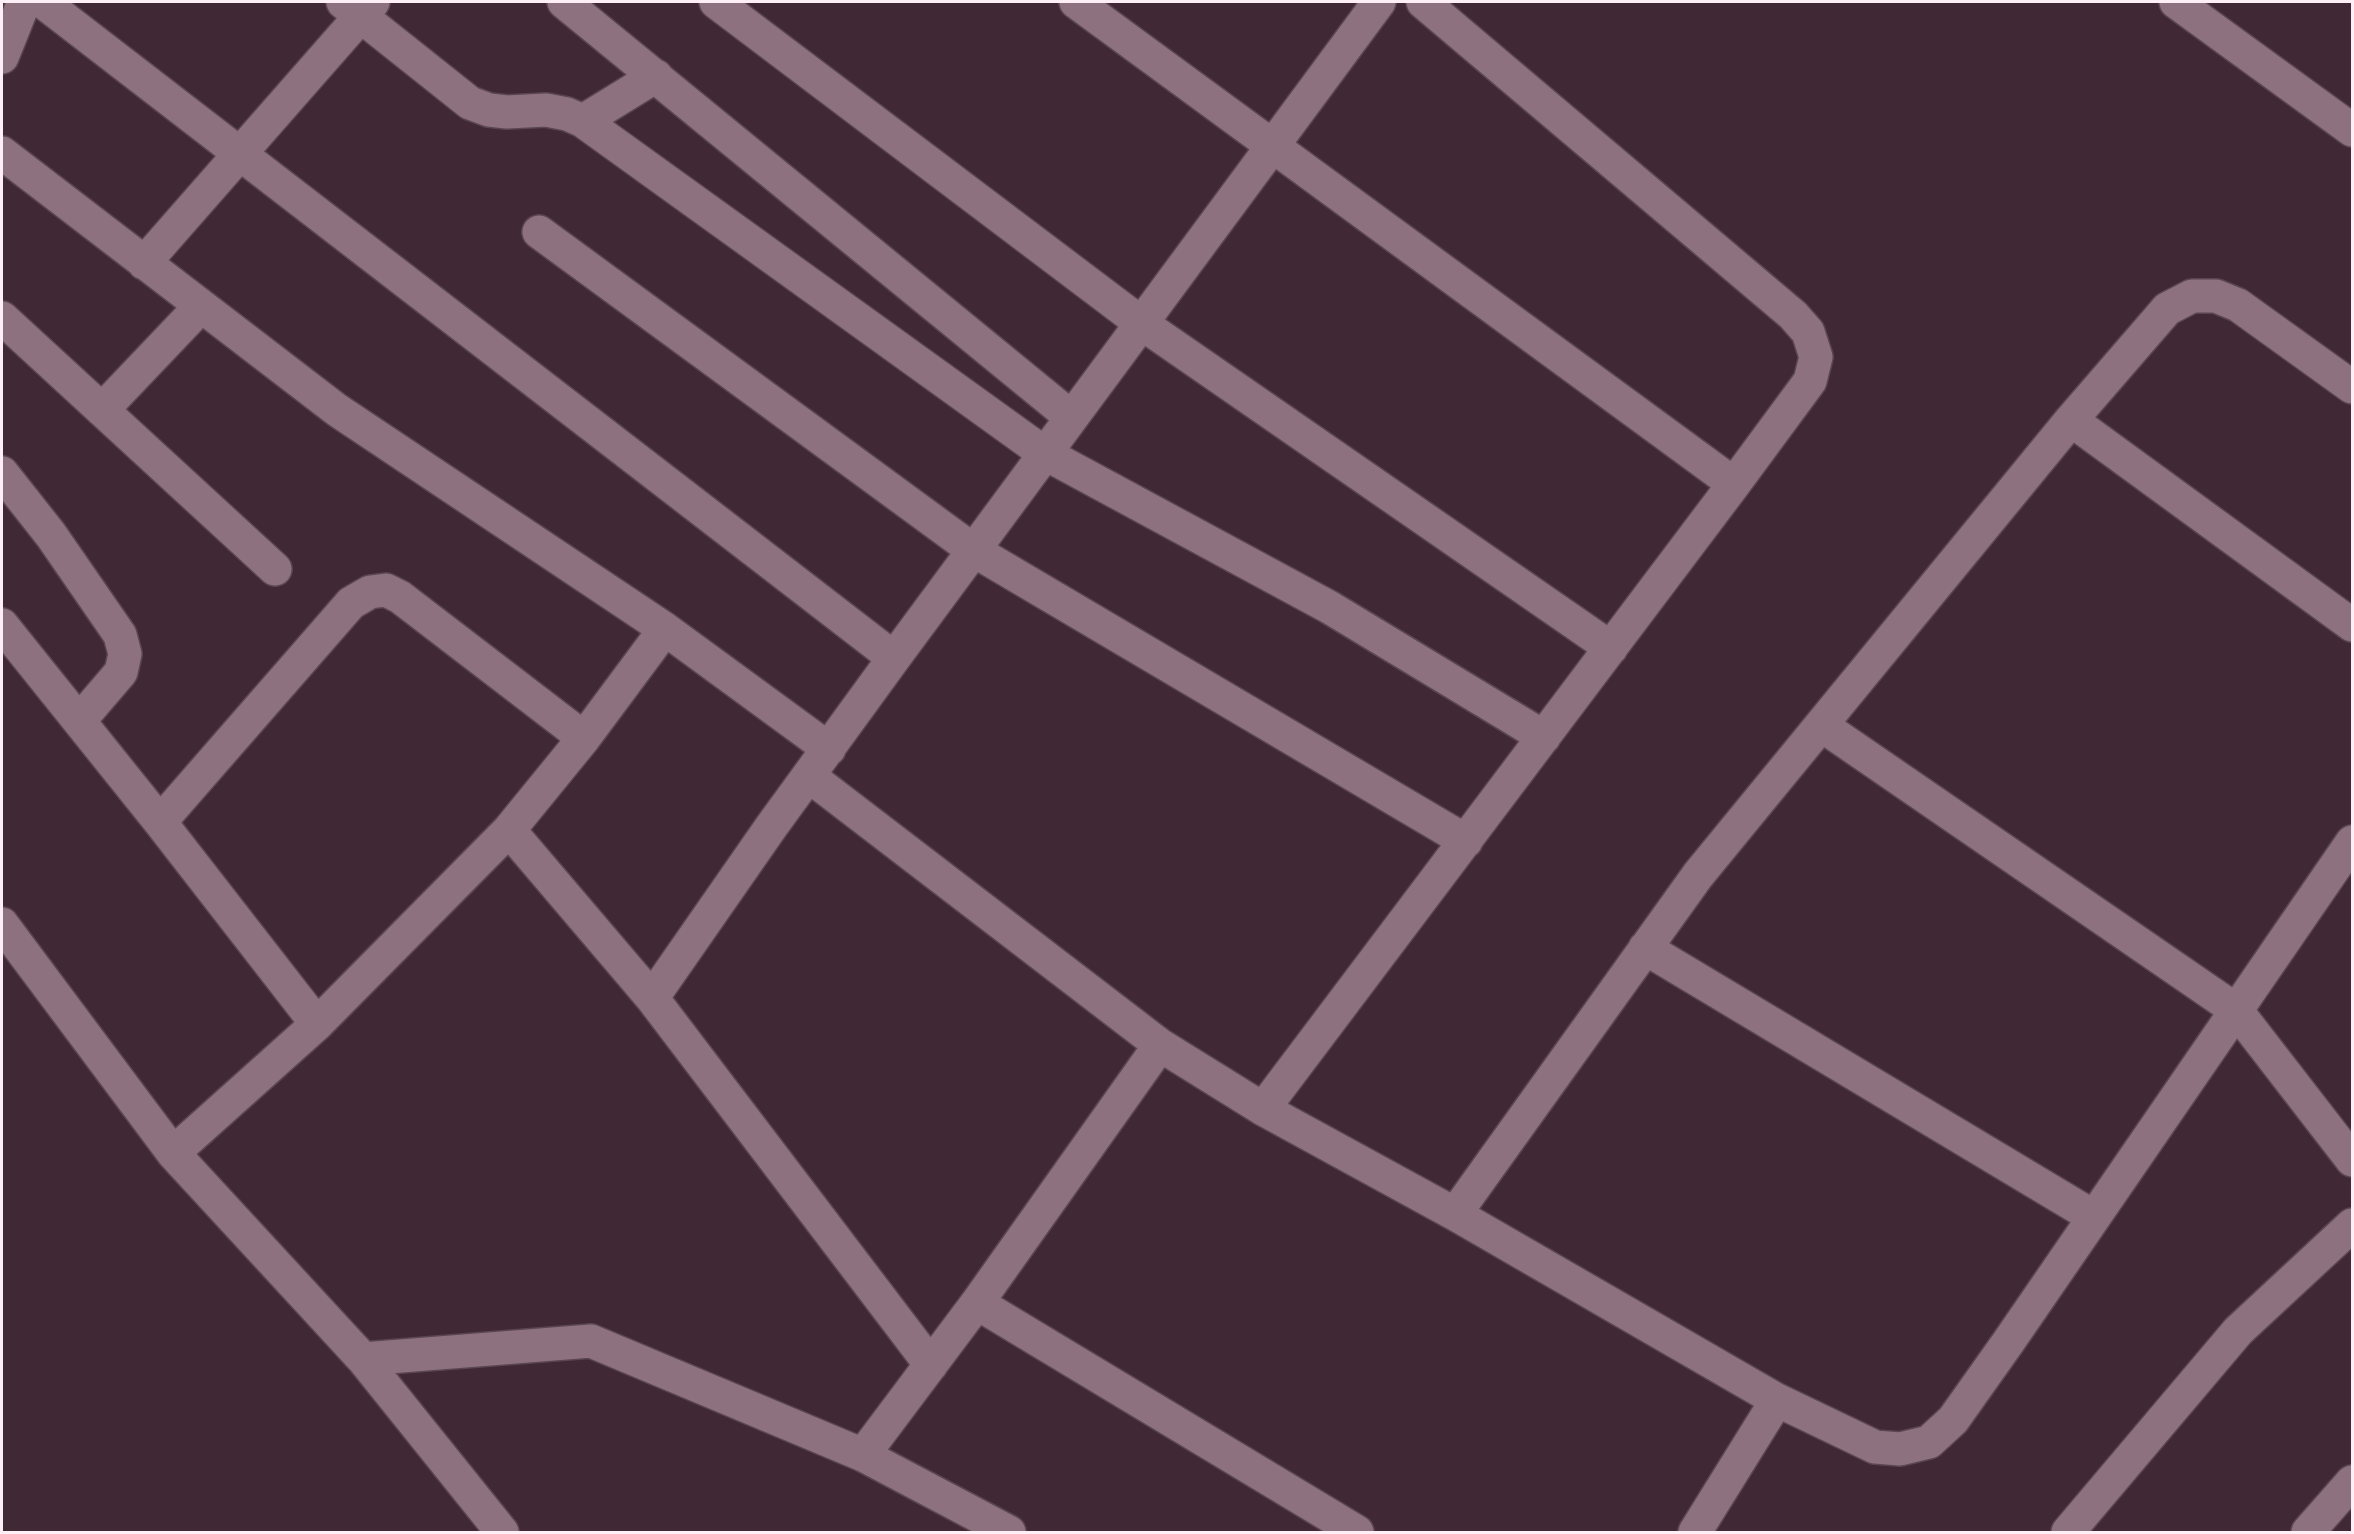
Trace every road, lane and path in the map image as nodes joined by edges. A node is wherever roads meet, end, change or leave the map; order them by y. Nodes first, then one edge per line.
1 (24, 2) edge
2 (43, 2) edge
3 (564, 2) edge
4 (1076, 2) edge
5 (1379, 2) edge
6 (1423, 2) edge
7 (2176, 2) edge
8 (720, 3) edge
9 (359, 6) edge
10 (2, 57) edge
11 (656, 76) junction
12 (583, 121) junction
13 (2352, 130) edge
14 (1273, 144) junction
15 (2, 153) edge
16 (239, 153) junction
17 (540, 232) dead end
18 (144, 263) junction
19 (201, 306) junction
20 (2, 318) edge
21 (1141, 322) junction
22 (2352, 387) edge
23 (102, 410) junction
24 (1071, 417) junction
25 (2071, 420) junction
26 (1044, 453) junction
27 (2, 472) edge
28 (1734, 484) junction
29 (973, 550) junction
30 (275, 569) dead end
31 (2, 625) edge
32 (2352, 625) edge
33 (664, 628) junction
34 (1611, 648) junction
35 (894, 658) junction
36 (79, 721) junction
37 (1821, 725) junction
38 (1544, 737) junction
39 (584, 738) junction
40 (829, 748) junction
41 (809, 776) junction
42 (160, 822) junction
43 (509, 830) junction
44 (1466, 841) junction
45 (2352, 842) edge
46 (2, 924) edge
47 (1645, 948) junction
48 (652, 998) junction
49 (2236, 1010) junction
50 (317, 1024) junction
51 (1160, 1045) junction
52 (1263, 1109) junction
53 (174, 1153) junction
54 (2352, 1160) edge
55 (1455, 1214) junction
56 (2094, 1217) junction
57 (2352, 1225) edge
58 (977, 1303) junction
59 (363, 1359) junction
60 (931, 1365) junction
61 (1777, 1400) junction
62 (863, 1455) junction
63 (2352, 1482) edge
64 (502, 1533) edge
65 (1009, 1533) edge
66 (1357, 1533) edge
67 (1695, 1533) edge
68 (2068, 1533) edge
69 (2308, 1533) edge

1 - 10 street
2 - 16 street
3 - 11 street
4 - 14 street
5 - 14 street
6 - 28 street
7 - 13 street
8 - 21 street
9 - 12 street
9 - 16 street
11 - 12 street
11 - 24 street
12 - 26 street
14 - 21 street
14 - 28 street
15 - 18 street
16 - 18 street
16 - 35 street
17 - 29 street
18 - 19 street
19 - 23 street
19 - 33 street
20 - 23 street
21 - 24 street
21 - 34 street
22 - 25 street
23 - 30 street
24 - 26 street
25 - 32 street
25 - 37 street
26 - 29 street
26 - 38 street
27 - 36 street
28 - 34 street
29 - 35 street
29 - 44 street
31 - 36 street
33 - 39 street
33 - 40 street
34 - 38 street
35 - 40 street
36 - 42 street
37 - 47 street
37 - 49 street
38 - 44 street
39 - 42 street
39 - 43 street
40 - 41 street
41 - 48 street
41 - 51 street
42 - 50 street
43 - 48 street
43 - 50 street
44 - 52 street
45 - 49 street
46 - 53 street
47 - 55 street
47 - 56 street
48 - 60 street
49 - 54 street
49 - 56 street
50 - 53 street
51 - 52 street
51 - 58 street
52 - 55 street
53 - 59 street
55 - 61 street
56 - 61 street
57 - 68 street
58 - 60 street
58 - 66 street
59 - 62 street
59 - 64 street
60 - 62 street
61 - 67 street
62 - 65 street
63 - 69 street

